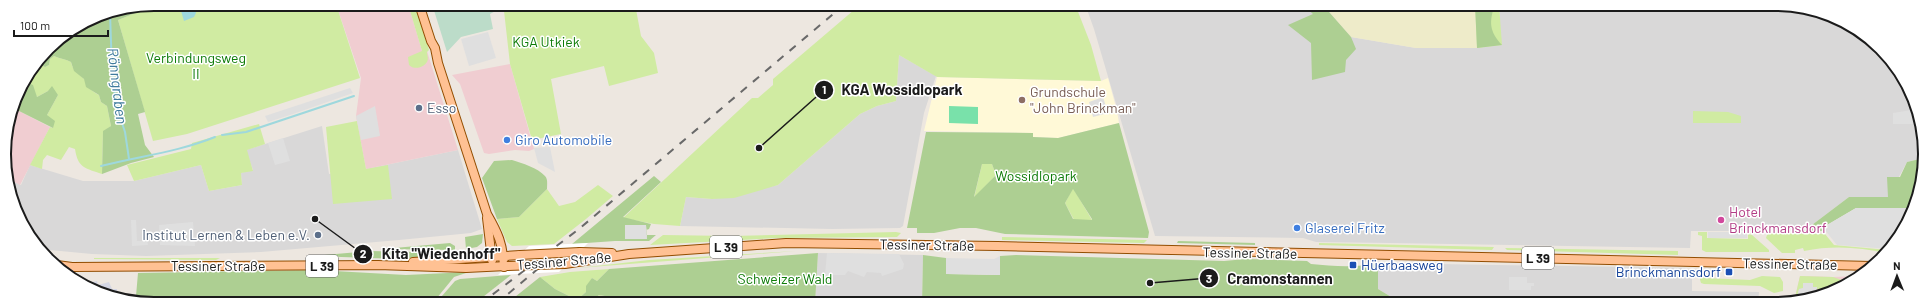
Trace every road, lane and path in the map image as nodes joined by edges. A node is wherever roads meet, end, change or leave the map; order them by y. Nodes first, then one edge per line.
1 (421, 11) edge
2 (487, 214) junction
3 (629, 254) junction
4 (504, 255) junction
5 (491, 256) junction
6 (378, 265) junction
7 (66, 266) edge
8 (505, 266) junction
9 (1864, 266) edge
10 (492, 267) junction

1 - 2 main road
2 - 4 main road
2 - 5 main road
3 - 4 main road, Tessiner Straße / L 39, bridge
3 - 8 main road, Tessiner Straße / L 39, bridge
3 - 9 main road, Tessiner Straße / L 39
4 - 5 main road, Tessiner Straße / L 39
4 - 8 main road
5 - 6 main road, Tessiner Straße / L 39
5 - 10 main road
6 - 7 main road, Tessiner Straße / L 39
6 - 10 main road, Tessiner Straße / L 39
8 - 10 main road, Tessiner Straße / L 39

